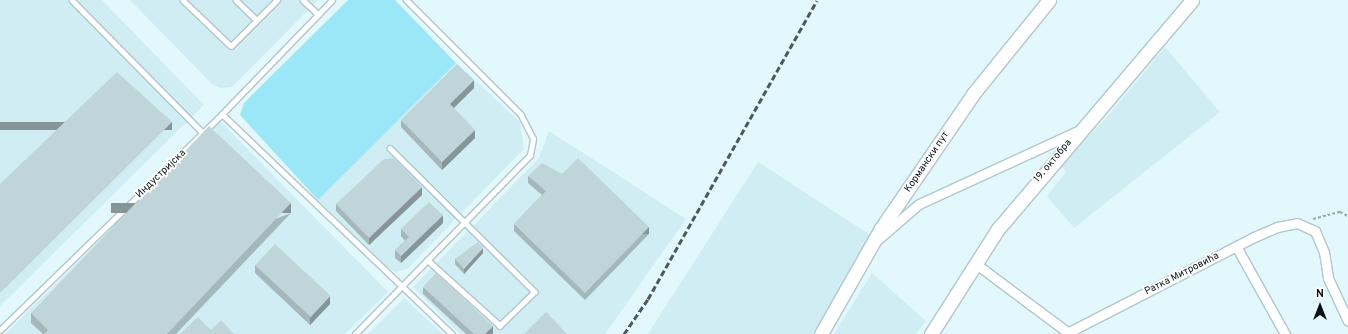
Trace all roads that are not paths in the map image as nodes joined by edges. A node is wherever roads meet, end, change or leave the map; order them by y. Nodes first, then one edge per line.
1 (72, 0) edge
2 (183, 0) edge
3 (236, 0) edge
4 (277, 0) edge
5 (303, 0) edge
6 (332, 0) edge
7 (406, 0) edge
8 (1049, 0) edge
9 (1192, 0) edge
10 (318, 14) junction
11 (257, 20) junction
12 (222, 114) junction
13 (1078, 131) junction
14 (203, 133) junction
15 (390, 148) dead end
16 (465, 221) junction
17 (872, 245) junction
18 (1236, 246) junction
19 (427, 260) junction
20 (976, 264) junction
21 (401, 289) junction
22 (1348, 321) edge
23 (0, 330) edge
24 (1070, 333) edge
25 (355, 334) edge
26 (452, 334) edge
27 (821, 334) edge
28 (931, 334) edge
29 (1285, 334) edge

1 - 14 lane
2 - 11 lane
3 - 11 lane
4 - 11 lane
5 - 10 lane
6 - 10 lane, Индустријска
7 - 16 lane
8 - 17 street, Кормански пут
9 - 13 street, 19. октобра
10 - 12 lane, Индустријска
12 - 14 lane, Индустријска
12 - 21 lane
13 - 17 street
13 - 20 street, 19. октобра
14 - 23 lane, Индустријска
15 - 16 lane
16 - 19 lane
16 - 19 lane
17 - 27 street, Кормански пут
18 - 22 street, Ратка Митровића
18 - 24 street, Ратка Митровића
18 - 29 street
19 - 21 lane
20 - 24 street
20 - 28 street, 19. октобра
21 - 25 lane
21 - 26 lane

